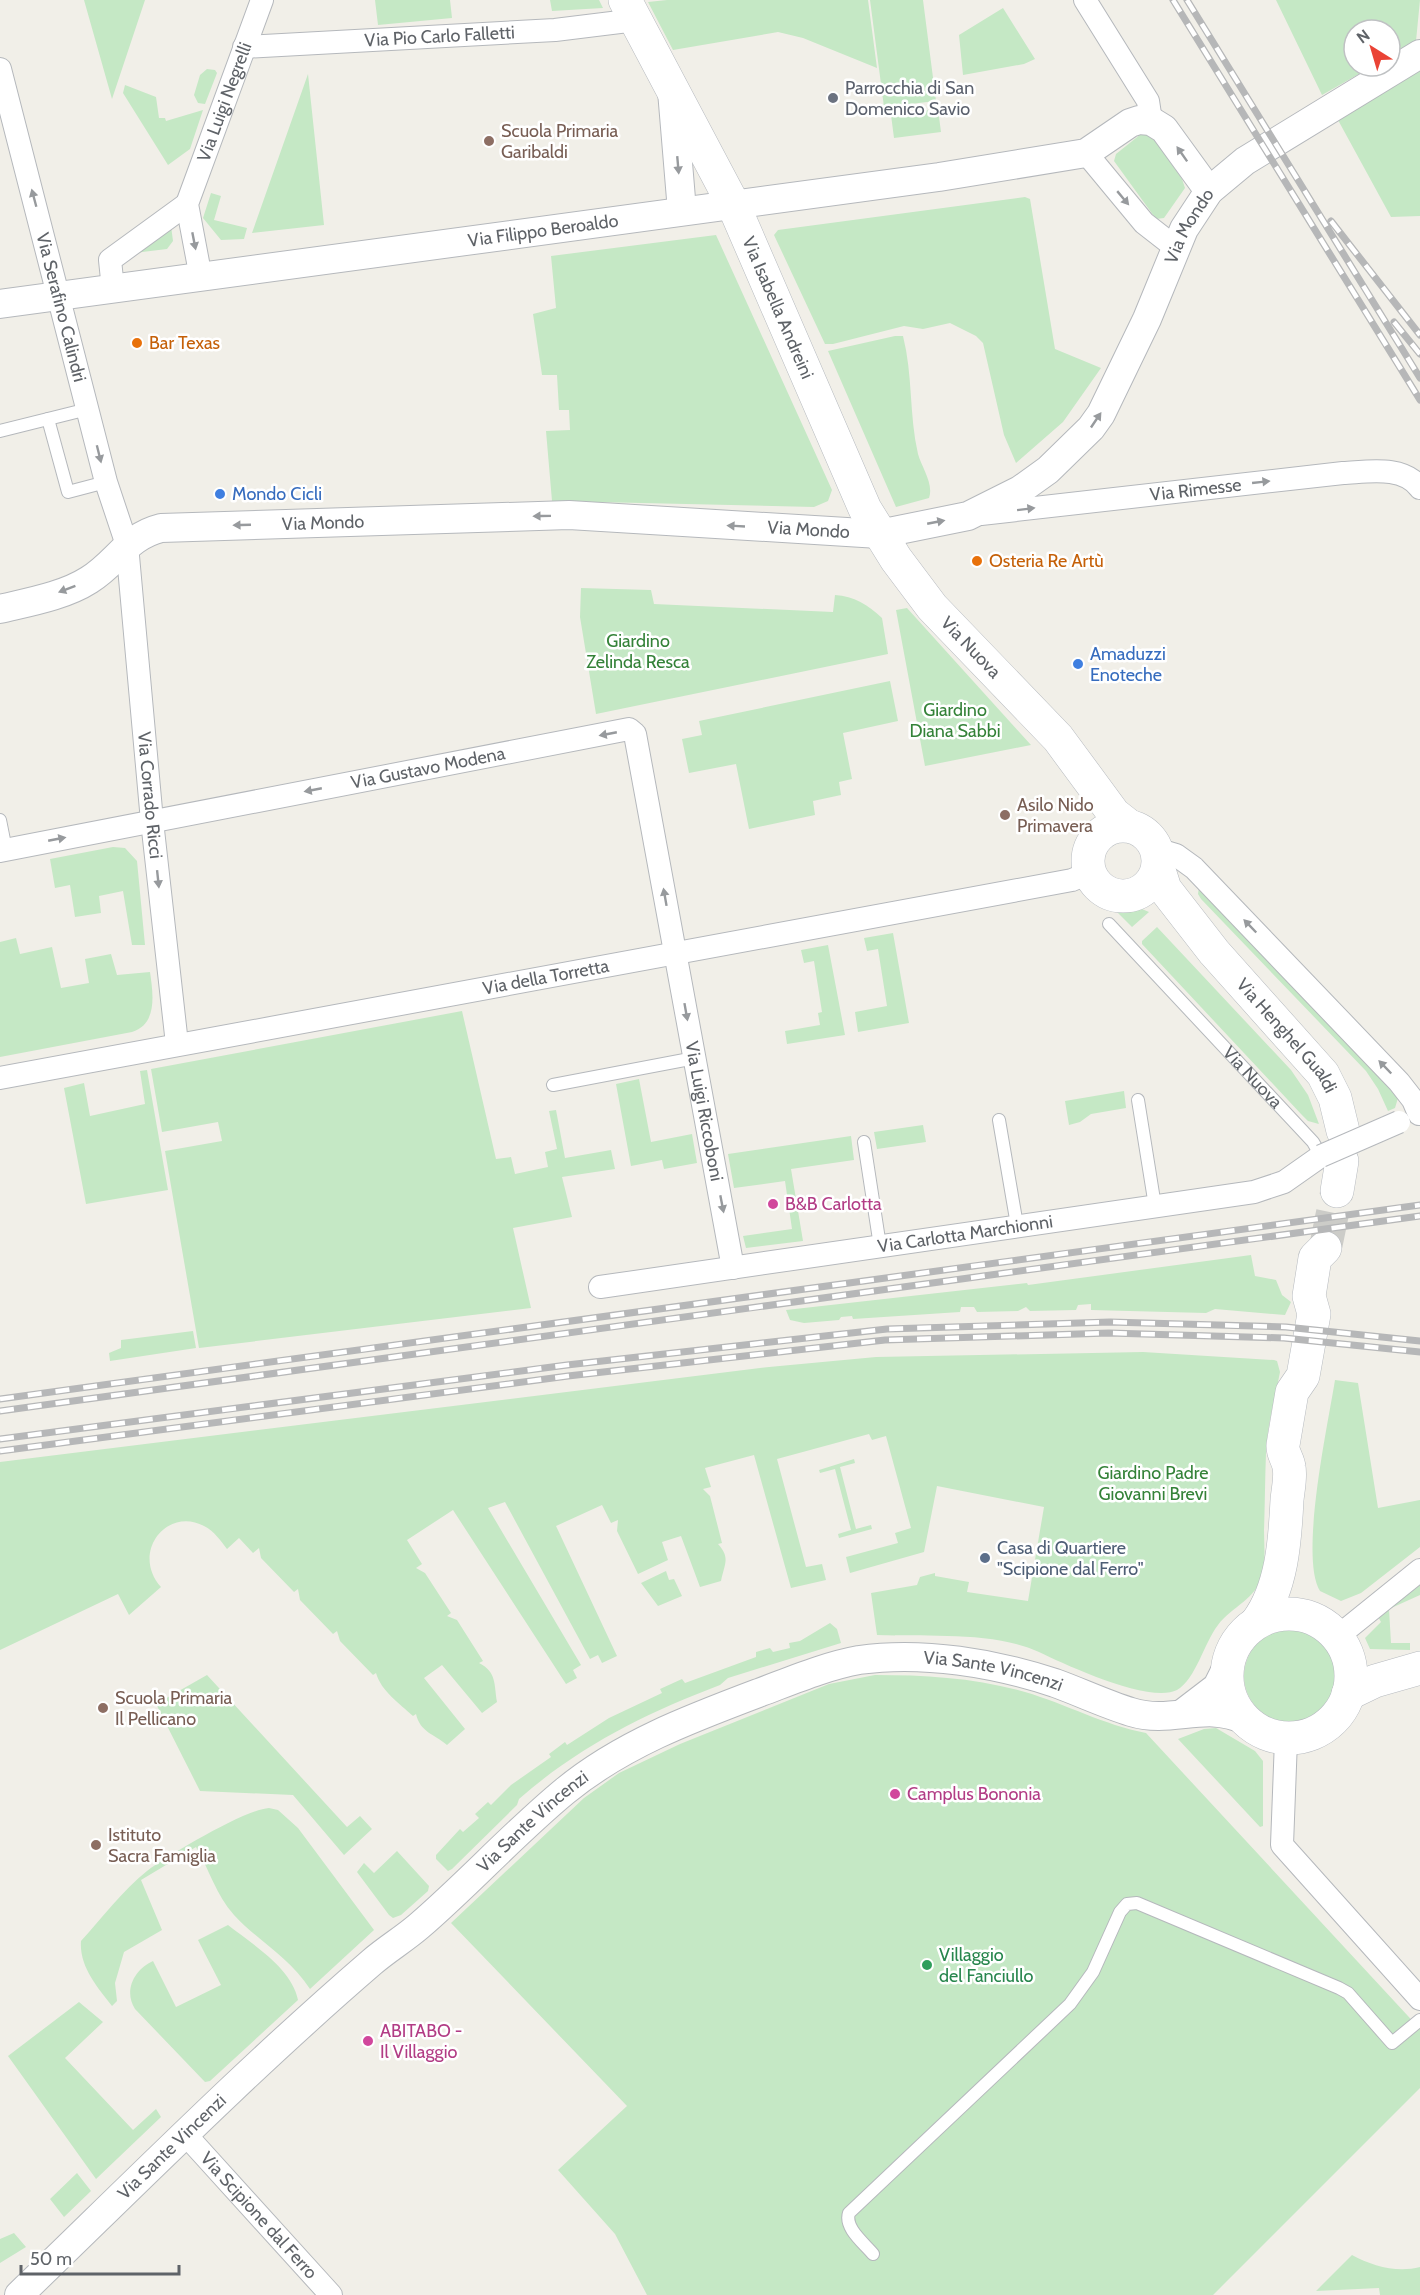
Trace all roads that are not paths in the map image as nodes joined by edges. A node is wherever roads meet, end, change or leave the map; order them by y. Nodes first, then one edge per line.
1 (262, 0) edge
2 (1085, 0) edge
3 (631, 10) edge
4 (244, 47) junction
5 (1420, 54) edge
6 (0, 69) edge
7 (671, 86) junction
8 (1151, 121) junction
9 (1086, 153) junction
10 (1209, 191) junction
11 (187, 204) junction
12 (733, 204) junction
13 (682, 211) junction
14 (1176, 248) junction
15 (201, 278) junction
16 (113, 289) junction
17 (60, 295) junction
18 (0, 304) edge
19 (88, 409) junction
20 (48, 419) junction
21 (0, 431) edge
22 (106, 482) junction
23 (1420, 488) edge
24 (968, 516) junction
25 (879, 534) junction
26 (127, 545) junction
27 (0, 609) edge
28 (1072, 755) junction
29 (0, 820) edge
30 (152, 821) junction
31 (1128, 825) junction
32 (3, 850) edge
33 (1157, 858) junction
34 (1090, 859) junction
35 (1132, 895) junction
36 (1109, 924) dead end
37 (1214, 952) junction
38 (676, 955) junction
39 (177, 1044) junction
40 (694, 1058) junction
41 (0, 1078) edge
42 (553, 1085) dead end
43 (1138, 1100) dead end
44 (1413, 1116) edge
45 (999, 1120) dead end
46 (864, 1142) dead end
47 (1336, 1159) junction
48 (1155, 1206) junction
49 (1017, 1226) junction
50 (880, 1246) junction
51 (1326, 1246) tunnel mouth
52 (733, 1268) junction
53 (600, 1287) dead end
54 (1286, 1526) junction
55 (1420, 1570) edge
56 (1310, 1617) junction
57 (1257, 1622) junction
58 (1342, 1645) junction
59 (1420, 1668) edge
60 (1226, 1669) junction
61 (1348, 1694) junction
62 (1181, 1714) junction
63 (1245, 1720) junction
64 (1286, 1740) junction
65 (1420, 1999) edge
66 (1420, 2020) edge
67 (185, 2134) junction
68 (873, 2254) dead end
69 (19, 2295) edge
70 (331, 2295) edge

1 - 4 street, Via Luigi Negrelli
2 - 8 street
3 - 4 street, Via Pio Carlo Falletti
3 - 7 main road, Via Isabella Andreini
4 - 11 street, Via Luigi Negrelli
5 - 10 street, Via Mondo
17 -> 6 street, Via Serafino Calindri
7 - 12 main road, Via Isabella Andreini
7 -> 13 street, Via Isabella Andreini
8 - 9 street, Via Filippo Beroaldo
10 -> 8 street
9 - 12 street, Via Filippo Beroaldo
9 -> 14 street
10 - 14 street, Via Mondo
11 -> 15 street
11 - 16 street
12 - 13 street, Via Filippo Beroaldo
12 - 25 main road, Via Isabella Andreini
13 - 15 street, Via Filippo Beroaldo
24 -> 14 street, Via Mondo
15 - 16 street, Via Filippo Beroaldo
16 - 17 street, Via Filippo Beroaldo
17 - 18 street, Via Filippo Beroaldo
17 - 19 street, Via Serafino Calindri
19 - 20 lane
19 -> 22 street, Via Serafino Calindri
20 - 21 lane
20 - 22 lane
22 - 26 street, Via Serafino Calindri
24 -> 23 street, Via Rimesse
25 -> 24 street, Via Mondo
25 -> 26 street, Via Mondo
25 - 28 main road, Via Nuova
26 -> 27 street, Via Mondo
26 - 30 street, Via Corrado Ricci
28 - 31 main road, Via Nuova
28 - 34 main road, Via Nuova
29 - 32 lane
32 -> 30 street, Via Gustavo Modena
38 -> 30 street, Via Gustavo Modena
30 -> 39 street, Via Corrado Ricci
31 - 33 main road
31 - 34 main road
33 - 35 main road
33 - 37 main road, Via Henghel Gualdi
44 -> 33 street
34 - 35 main road
34 - 38 street, Via della Torretta
35 - 37 main road, Via Henghel Gualdi
36 - 47 lane, Via Nuova
37 - 47 main road, Via Henghel Gualdi
38 - 39 street, Via della Torretta
38 -> 40 street, Via Luigi Riccoboni
39 - 41 street, Via della Torretta
40 - 42 lane
40 -> 52 street, Via Luigi Riccoboni
43 - 48 lane
44 - 47 street, bridge
45 - 49 lane
46 - 50 lane
47 - 48 street, Via Carlotta Marchionni
48 - 49 street, Via Carlotta Marchionni
49 - 50 street, Via Carlotta Marchionni
50 - 52 street, Via Carlotta Marchionni
51 - 54 main road
52 - 53 street, Via Carlotta Marchionni
54 - 56 main road
54 - 57 main road
55 - 58 street
56 - 57 main road
56 - 58 main road
57 - 60 main road
58 - 59 main road
58 - 61 main road
59 - 61 main road
60 - 62 street
60 - 63 main road
61 - 64 main road
62 - 63 street, Via Sante Vincenzi
62 - 67 street, Via Sante Vincenzi
63 - 64 main road
64 - 65 street
66 - 68 lane
67 - 69 street, Via Sante Vincenzi
67 - 70 street, Via Scipione dal Ferro

